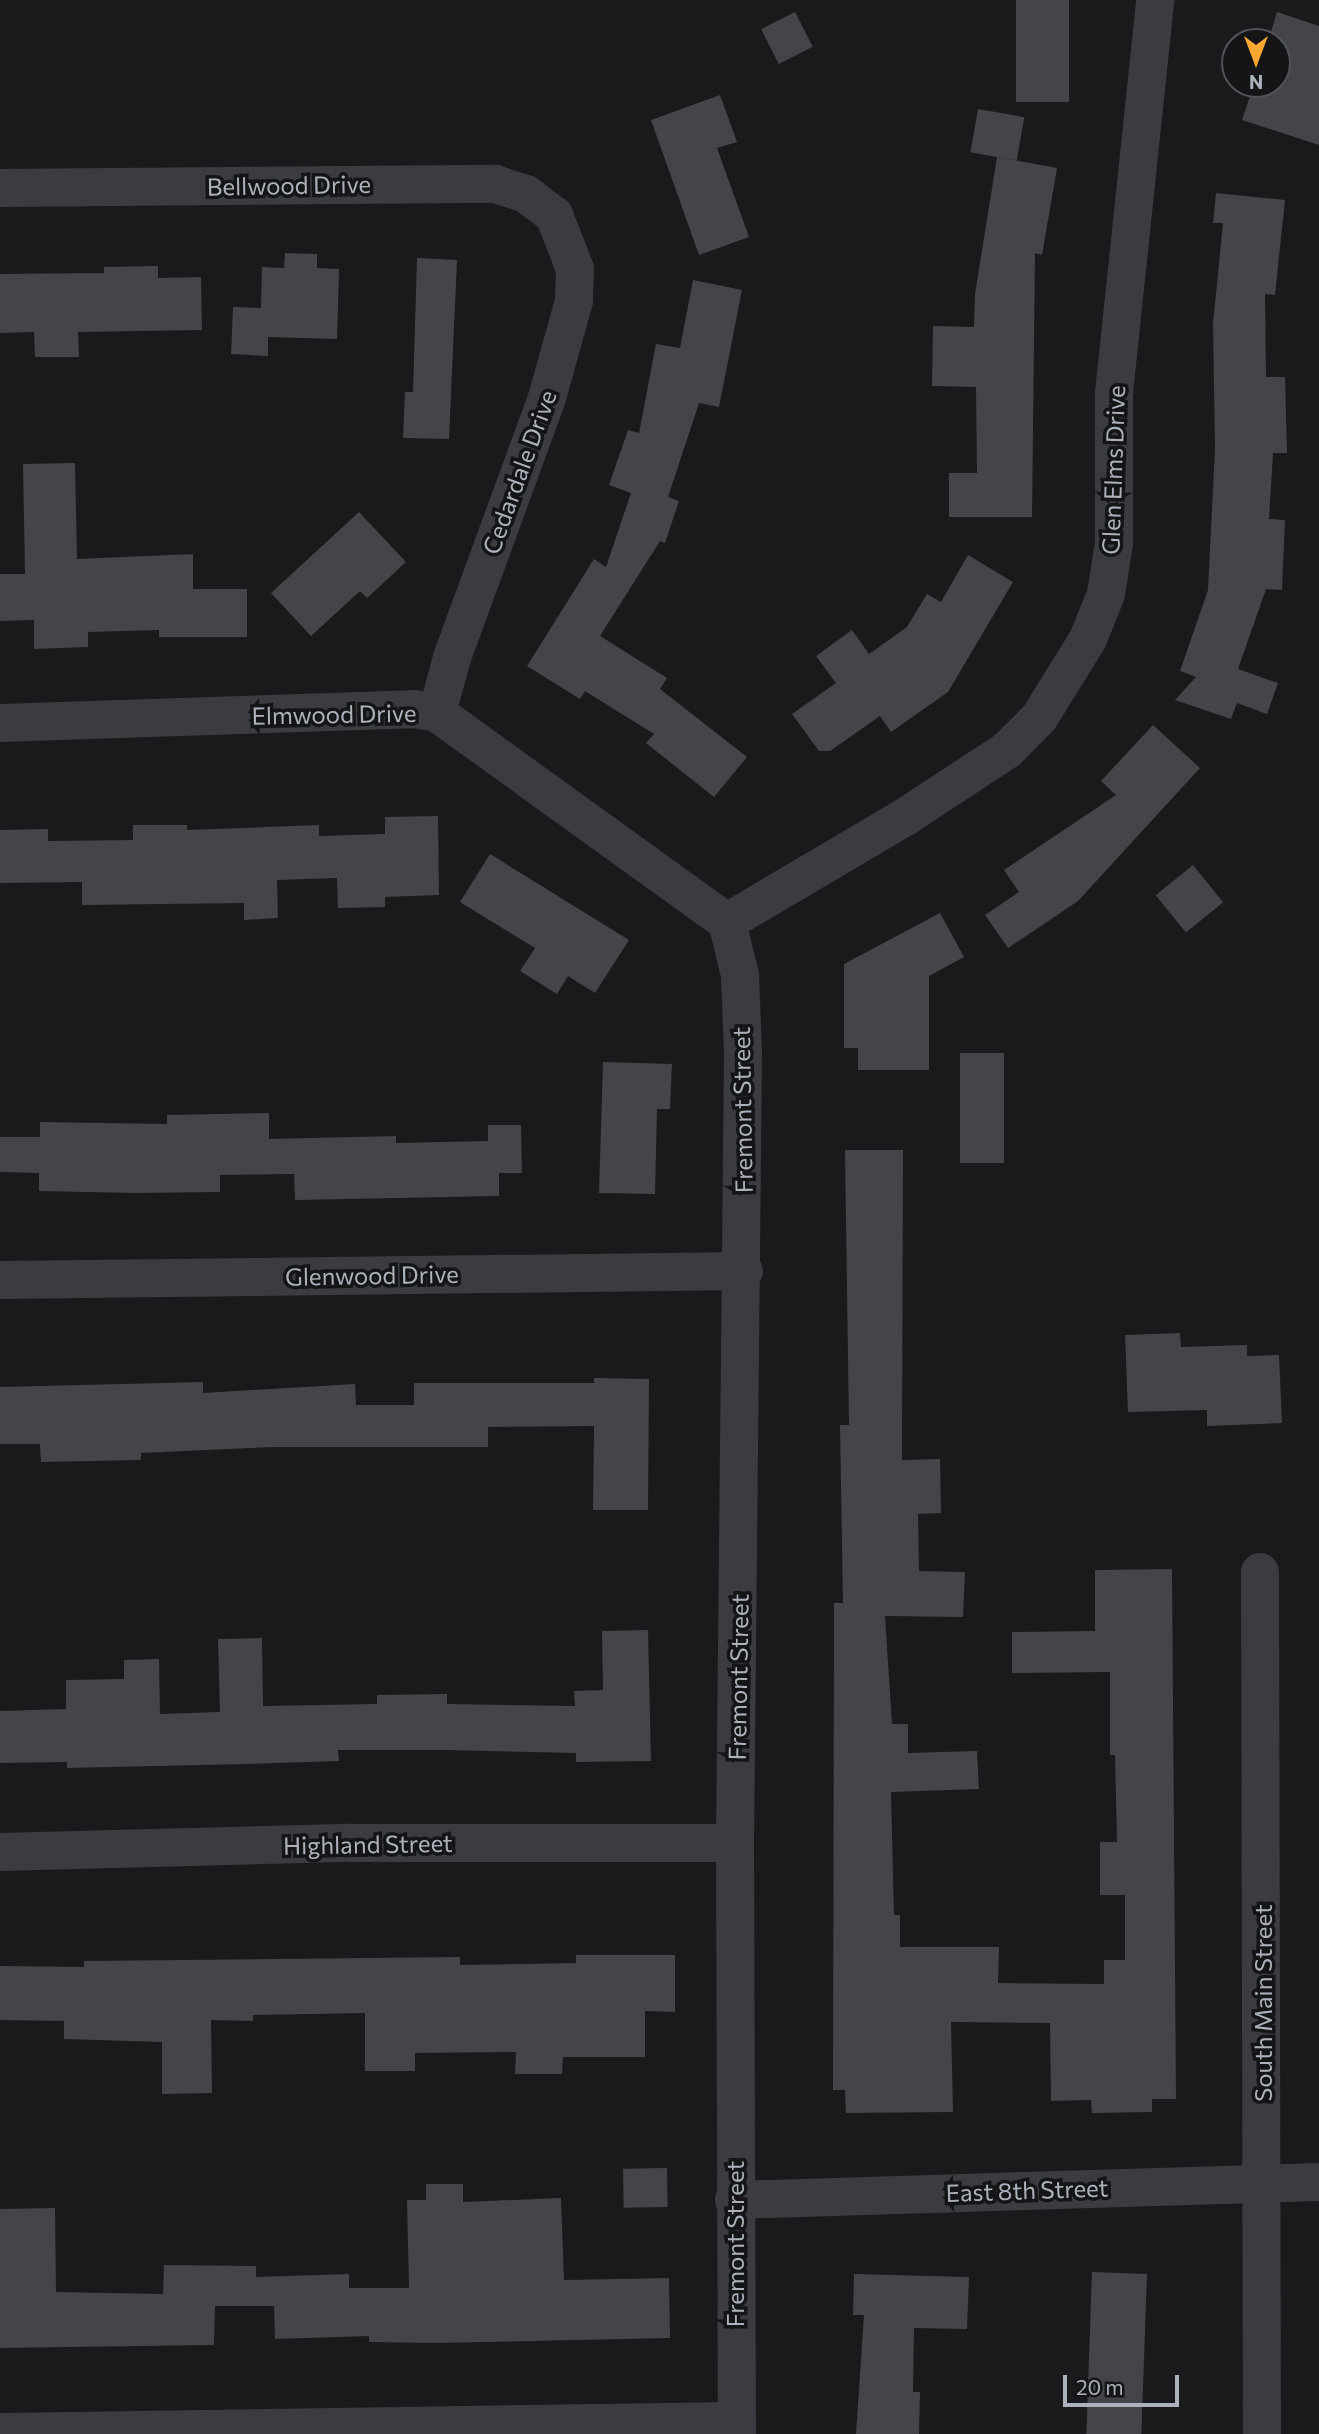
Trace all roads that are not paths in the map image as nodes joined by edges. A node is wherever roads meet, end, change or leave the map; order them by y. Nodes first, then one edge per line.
1 (1155, 0) edge
2 (0, 188) edge
3 (561, 228) joint
4 (437, 713) junction
5 (0, 723) edge
6 (727, 922) junction
7 (744, 1271) junction
8 (0, 1280) edge
9 (1260, 1572) dead end
10 (735, 1843) junction
11 (0, 1852) edge
12 (1264, 2182) junction
13 (1319, 2182) edge
14 (734, 2200) junction
15 (737, 2427) edge
16 (0, 2432) edge
17 (1262, 2434) edge

1 - 6 street, Glen Elms Drive
2 - 3 street, Bellwood Drive
3 - 4 street, Cedardale Drive
4 - 5 street, Elmwood Drive
4 - 6 street, Elmwood Drive
6 - 7 street, Fremont Street
7 - 8 street, Glenwood Drive
7 - 10 street, Fremont Street
9 - 12 street, South Main Street
10 - 11 street, Highland Street
10 - 14 street, Fremont Street
12 - 13 street, East 8th Street
12 - 14 street, East 8th Street
12 - 17 street, South Main Street
14 - 15 street, Fremont Street
15 - 16 street

